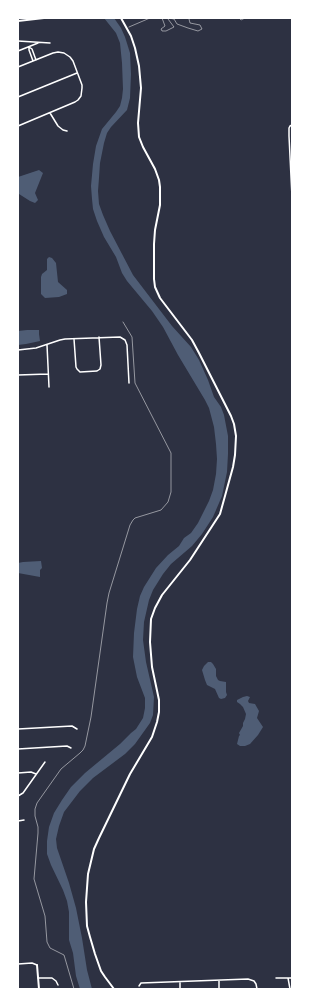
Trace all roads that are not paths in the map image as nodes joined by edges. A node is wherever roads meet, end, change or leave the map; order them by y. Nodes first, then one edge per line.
1 (44, 18) edge
2 (121, 18) edge
3 (18, 21) edge
4 (18, 41) edge
5 (26, 41) junction
6 (40, 43) junction
7 (50, 43) dead end
8 (29, 47) junction
9 (18, 51) edge
10 (36, 60) junction
11 (33, 61) junction
12 (18, 67) edge
13 (77, 73) junction
14 (18, 97) edge
15 (50, 112) junction
16 (292, 125) edge
17 (18, 126) edge
18 (67, 131) dead end
19 (292, 198) edge
20 (99, 337) junction
21 (74, 338) junction
22 (47, 345) junction
23 (18, 350) edge
24 (48, 374) junction
25 (18, 375) edge
26 (129, 382) dead end
27 (49, 387) dead end
28 (18, 729) edge
29 (77, 729) dead end
30 (71, 748) dead end
31 (18, 749) edge
32 (45, 762) dead end
33 (18, 773) edge
34 (36, 774) junction
35 (18, 796) edge
36 (24, 820) dead end
37 (18, 821) edge
38 (18, 964) edge
39 (37, 965) joint
40 (38, 978) junction
41 (276, 978) dead end
42 (288, 978) junction
43 (292, 978) edge
44 (219, 981) junction
45 (180, 982) junction
46 (58, 985) dead end
47 (139, 986) dead end
48 (39, 989) edge
49 (114, 989) edge
50 (180, 989) edge
51 (219, 989) edge
52 (257, 989) edge
53 (290, 989) edge

1 - 3 street
2 - 49 street
4 - 5 street
5 - 6 street
5 - 8 street
6 - 7 street
6 - 8 street
8 - 9 street
8 - 10 street
8 - 11 street
10 - 11 street
10 - 13 street
11 - 12 street
13 - 14 street
13 - 15 street
15 - 17 street
15 - 18 street
16 - 19 street
20 - 21 street
20 - 21 street
20 - 26 street
21 - 22 street
22 - 23 street
22 - 24 street
24 - 25 street
24 - 27 street
28 - 29 street
30 - 31 street
32 - 34 street
33 - 34 street
34 - 35 street
36 - 37 street
38 - 39 street
39 - 40 street
40 - 46 street
40 - 48 street
41 - 42 street
42 - 43 street
42 - 53 street
44 - 45 street
44 - 51 street
44 - 52 street
45 - 47 street
45 - 50 street

